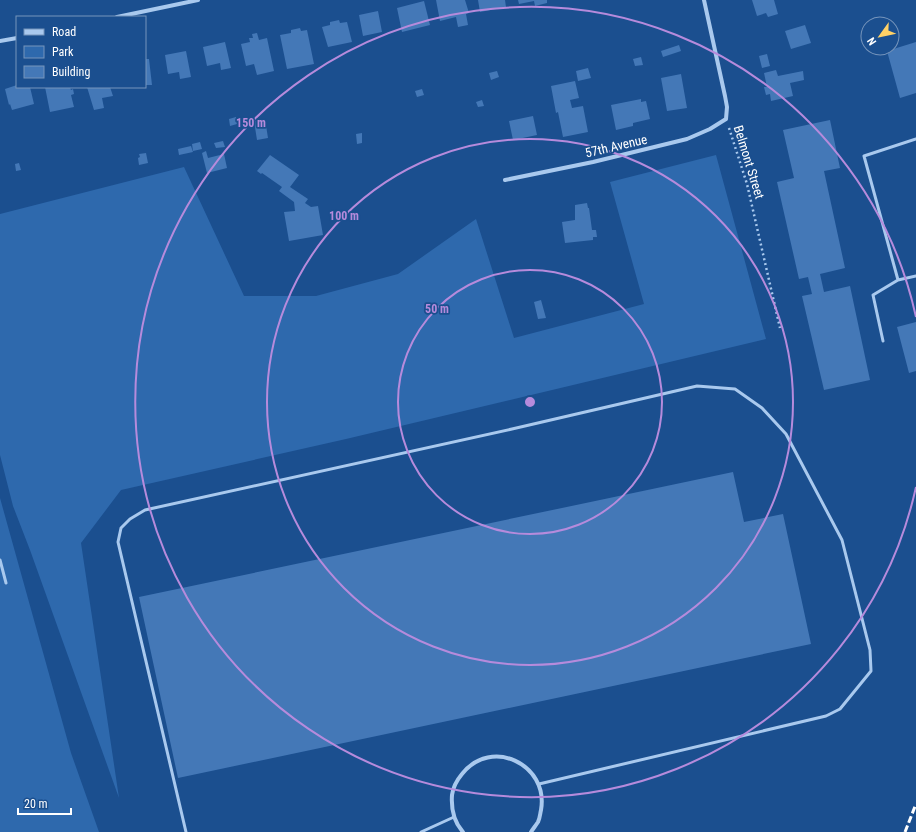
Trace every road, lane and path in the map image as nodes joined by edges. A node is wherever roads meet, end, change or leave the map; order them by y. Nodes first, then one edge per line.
1 (198, 0) edge
2 (704, 0) edge
3 (122, 16) edge
4 (16, 38) edge
5 (0, 41) edge
6 (726, 118) junction
7 (916, 139) edge
8 (505, 180) dead end
9 (916, 276) edge
10 (898, 280) junction
11 (780, 328) dead end
12 (883, 341) dead end
13 (0, 560) edge
14 (6, 583) dead end
15 (539, 784) junction
16 (454, 817) junction
17 (186, 832) edge
18 (421, 832) edge
19 (463, 832) edge
20 (531, 832) edge

1 - 3 street
2 - 6 street, Belmont Street
4 - 5 street
6 - 8 street, 57th Avenue
6 - 11 path, Belmont Street
7 - 10 lane
9 - 10 lane
10 - 12 lane
13 - 14 lane
15 - 16 street
15 - 17 lane
15 - 20 street
16 - 18 lane
16 - 19 street

